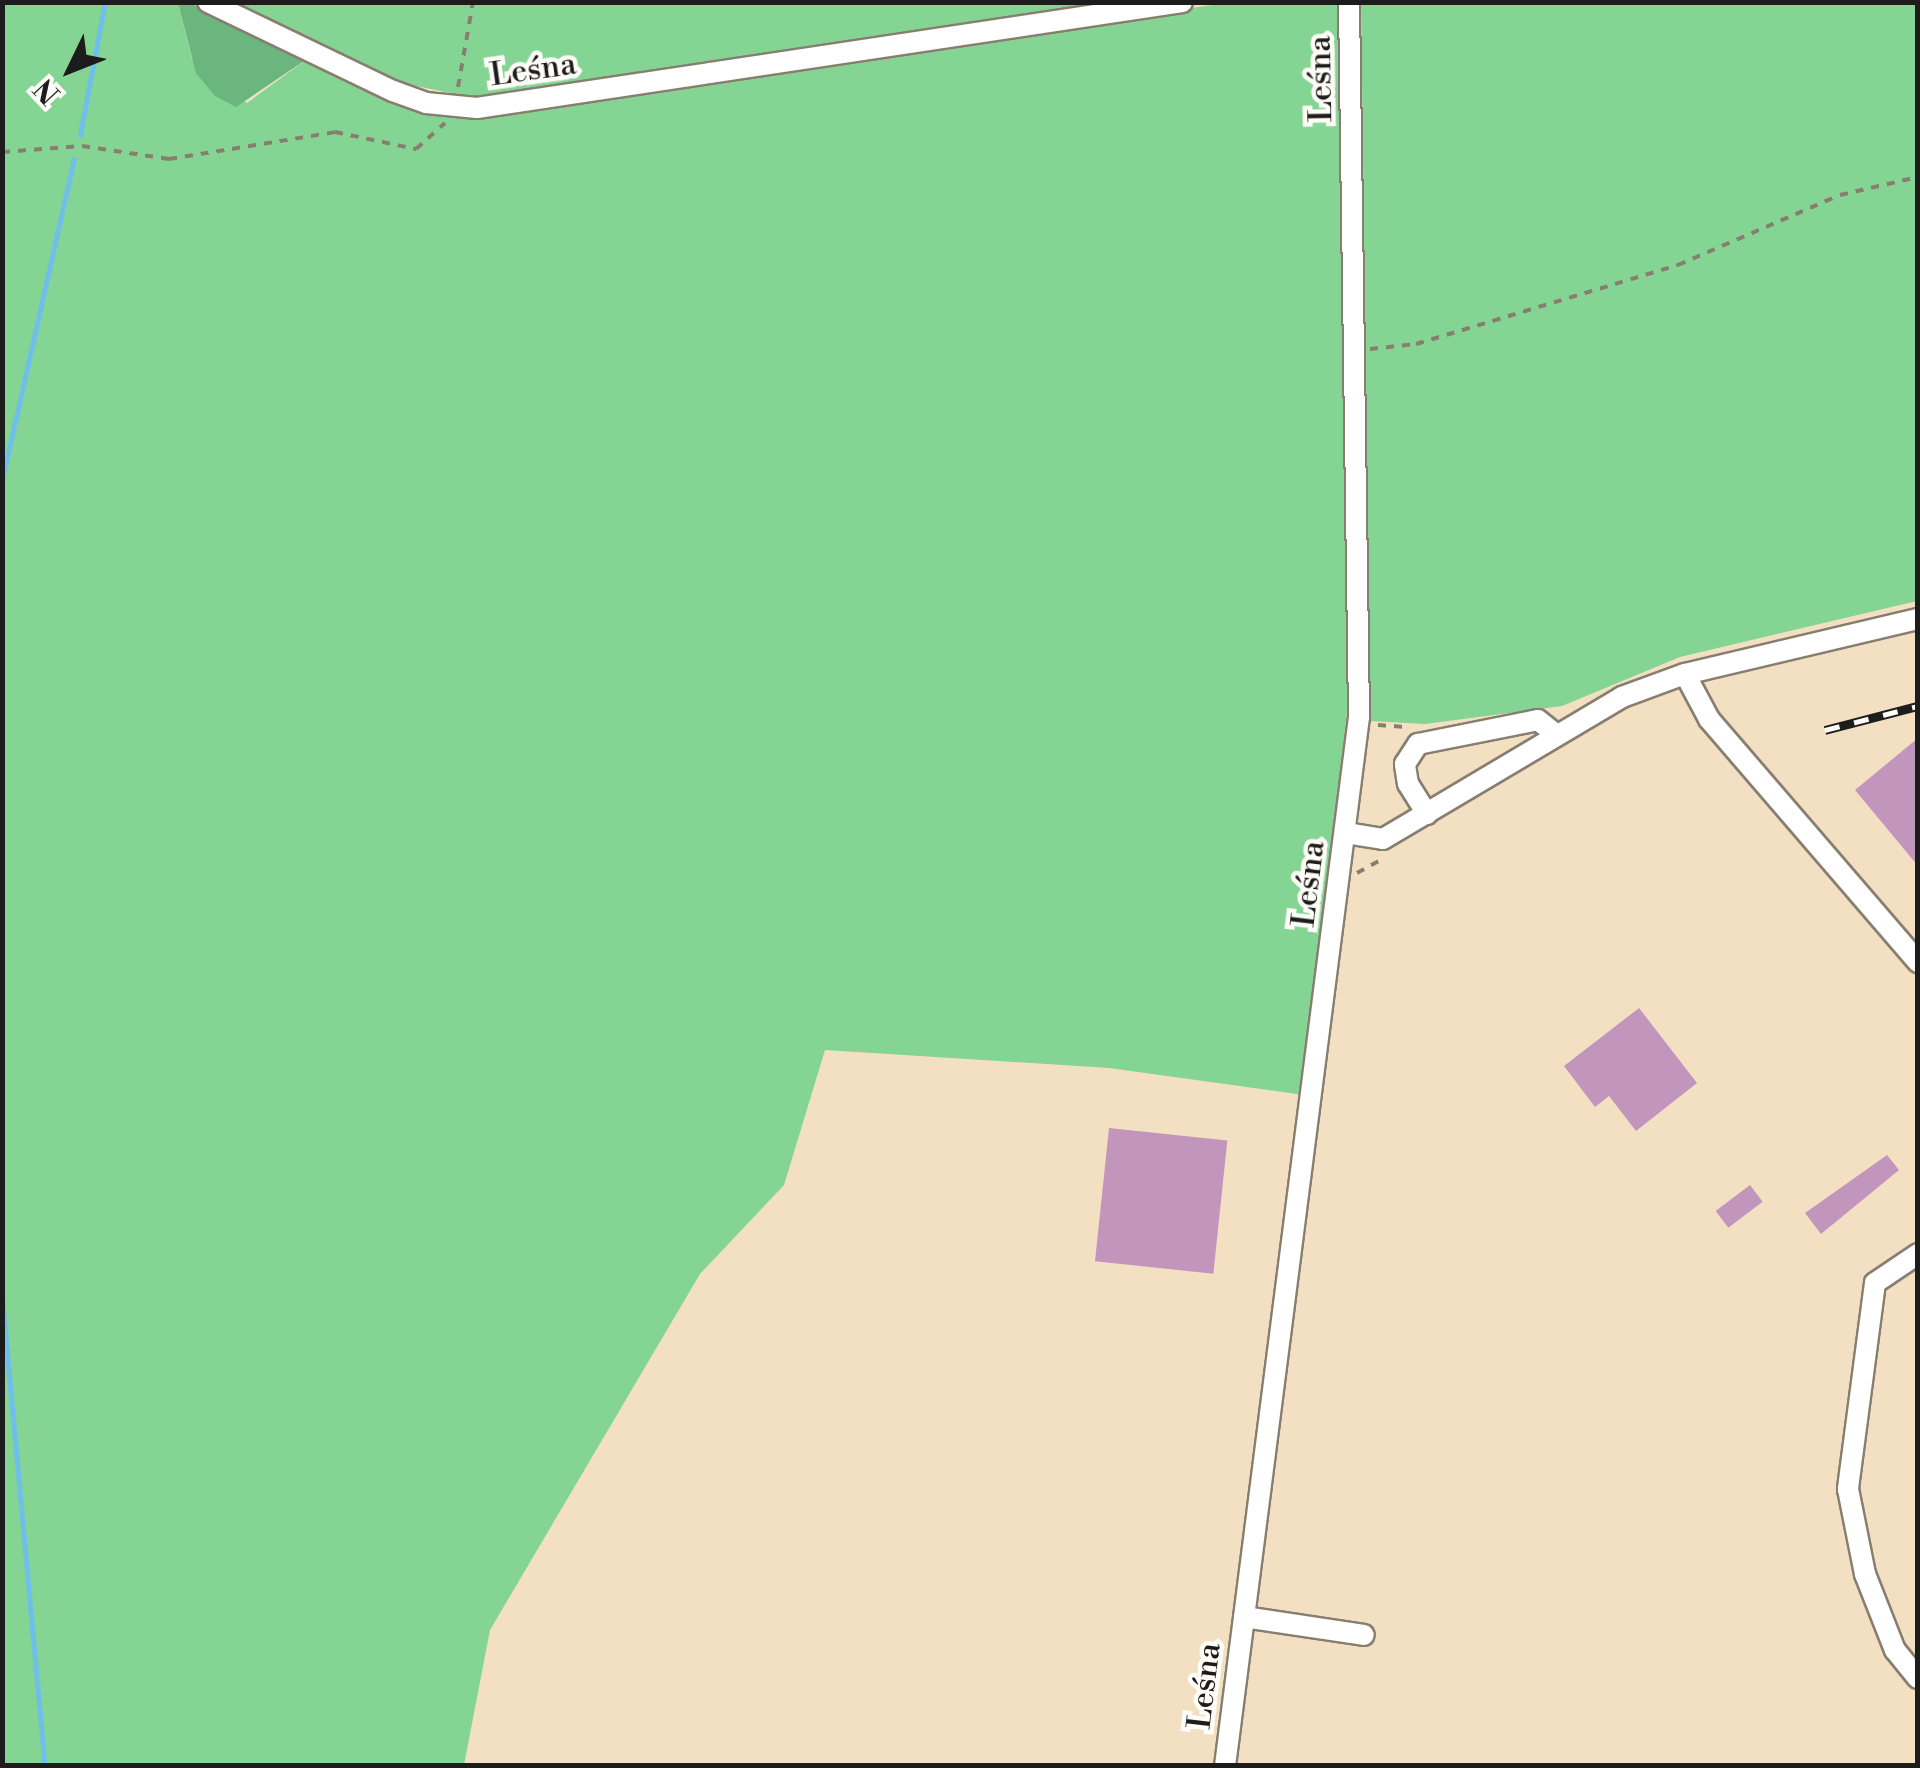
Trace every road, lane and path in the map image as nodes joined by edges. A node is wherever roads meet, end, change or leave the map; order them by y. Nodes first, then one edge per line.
1 (208, 2) edge
2 (472, 2) edge
3 (1182, 2) edge
4 (1349, 2) edge
5 (454, 107) junction
6 (2, 152) edge
7 (1918, 177) edge
8 (1356, 351) junction
9 (1918, 619) edge
10 (1685, 674) junction
11 (1555, 734) junction
12 (1427, 814) junction
13 (1346, 833) junction
14 (1918, 962) edge
15 (1918, 1254) edge
16 (1244, 1617) junction
17 (1364, 1635) dead end
18 (1918, 1678) edge
19 (1225, 1766) edge

1 - 5 street, Leśna
2 - 5 path
3 - 5 street, Leśna
4 - 8 street, Leśna
5 - 6 path
7 - 8 path
8 - 13 street, Leśna
9 - 10 street
10 - 11 street
10 - 14 street
11 - 12 street
11 - 12 street
12 - 13 street
13 - 16 street, Leśna
15 - 18 street
16 - 17 street
16 - 19 street, Leśna

